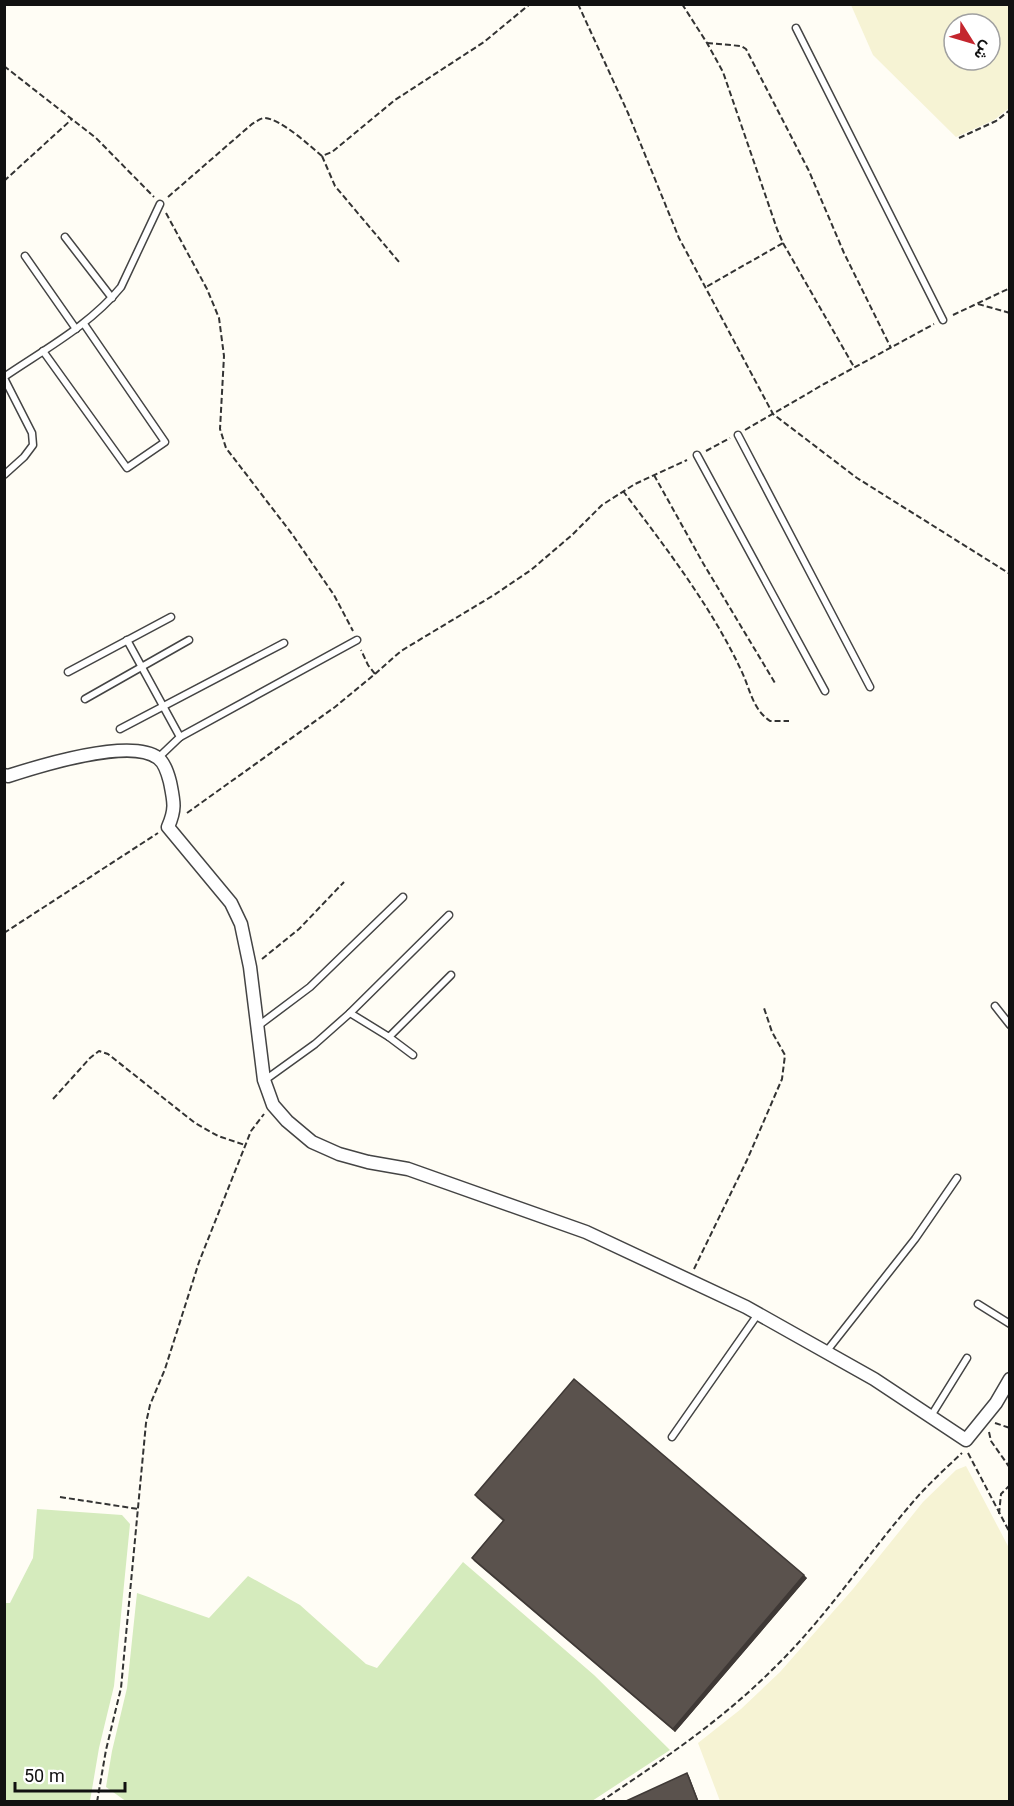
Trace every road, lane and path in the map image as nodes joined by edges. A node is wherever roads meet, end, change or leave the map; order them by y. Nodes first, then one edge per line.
1 (530, 4) edge
2 (578, 4) edge
3 (682, 4) edge
4 (796, 28) dead end
5 (707, 43) junction
6 (4, 66) edge
7 (1010, 110) edge
8 (72, 119) junction
9 (959, 138) dead end
10 (322, 156) junction
11 (4, 181) edge
12 (160, 204) junction
13 (65, 237) dead end
14 (783, 243) junction
15 (25, 256) dead end
16 (399, 262) dead end
17 (706, 287) junction
18 (1010, 288) edge
19 (112, 298) junction
20 (976, 304) junction
21 (1010, 313) edge
22 (943, 320) junction
23 (84, 324) junction
24 (76, 329) junction
25 (891, 348) junction
26 (43, 351) junction
27 (854, 368) junction
28 (4, 377) edge
29 (773, 414) junction
30 (738, 435) junction
31 (697, 455) junction
32 (4, 475) edge
33 (654, 475) junction
34 (623, 491) junction
35 (1010, 574) edge
36 (171, 617) dead end
37 (127, 640) junction
38 (189, 640) dead end
39 (357, 640) junction
40 (284, 643) dead end
41 (142, 667) junction
42 (68, 672) dead end
43 (375, 674) junction
44 (775, 683) dead end
45 (870, 687) dead end
46 (825, 691) dead end
47 (85, 699) dead end
48 (164, 706) junction
49 (789, 721) dead end
50 (120, 729) dead end
51 (180, 737) junction
52 (158, 758) junction
53 (4, 775) edge
54 (186, 814) dead end
55 (168, 827) junction
56 (344, 882) dead end
57 (403, 897) dead end
58 (449, 915) dead end
59 (4, 933) edge
60 (250, 967) junction
61 (451, 975) dead end
62 (994, 1006) dead end
63 (764, 1008) dead end
64 (350, 1013) junction
65 (1010, 1025) edge
66 (258, 1026) junction
67 (389, 1037) junction
68 (413, 1055) dead end
69 (264, 1080) junction
70 (53, 1099) dead end
71 (273, 1105) junction
72 (245, 1144) junction
73 (957, 1178) dead end
74 (689, 1280) junction
75 (978, 1304) dead end
76 (759, 1314) junction
77 (1010, 1324) edge
78 (826, 1352) junction
79 (967, 1358) dead end
80 (1010, 1379) edge
81 (931, 1416) junction
82 (989, 1428) dead end
83 (672, 1437) dead end
84 (1004, 1459) junction
85 (1010, 1460) edge
86 (1010, 1468) edge
87 (1010, 1485) edge
88 (60, 1497) dead end
89 (138, 1509) junction
90 (999, 1515) junction
91 (1010, 1533) edge
92 (97, 1802) edge
93 (600, 1802) edge

1 - 10 path
2 - 17 path
3 - 5 path
4 - 22 lane
5 - 14 path
5 - 25 path
6 - 8 path
7 - 9 path
8 - 11 path
8 - 12 path
10 - 12 path
10 - 16 path
12 - 19 lane
12 - 39 path
13 - 19 lane
14 - 17 path
14 - 27 path
15 - 24 lane
17 - 29 path
18 - 20 path
19 - 23 lane
20 - 21 path
20 - 22 path
22 - 25 path
23 - 24 lane
23 - 26 lane
24 - 26 lane
25 - 27 path
26 - 28 lane
27 - 29 path
28 - 32 lane
29 - 30 path
29 - 35 path
30 - 31 path
30 - 45 lane
31 - 33 path
31 - 46 lane
33 - 34 path
33 - 44 path
34 - 43 path
34 - 49 path
36 - 37 lane
37 - 41 lane
37 - 42 lane
38 - 41 lane
39 - 43 path
39 - 51 lane
40 - 48 lane
41 - 47 lane
41 - 48 lane
43 - 54 path
48 - 50 lane
48 - 51 lane
51 - 52 lane
52 - 53 street
52 - 55 street
55 - 59 path
55 - 60 street
56 - 60 path
57 - 66 lane
58 - 64 lane
60 - 66 street
61 - 67 lane
62 - 65 lane
63 - 74 path
64 - 67 lane
64 - 69 lane
66 - 69 street
67 - 68 lane
69 - 71 street
70 - 72 path
71 - 72 path
71 - 74 street
72 - 89 path
73 - 78 lane
74 - 76 street
75 - 77 lane
76 - 78 street
76 - 83 lane
78 - 81 street
79 - 81 lane
80 - 81 street
82 - 84 path
84 - 85 path
84 - 86 path
87 - 90 path
88 - 89 path
89 - 92 path
90 - 91 path
90 - 93 path

